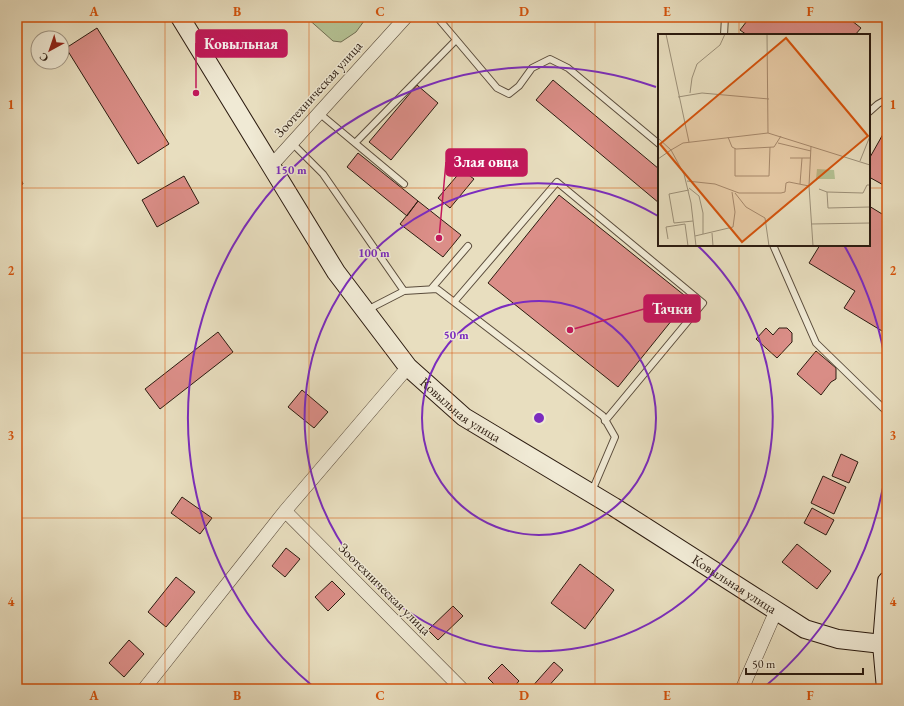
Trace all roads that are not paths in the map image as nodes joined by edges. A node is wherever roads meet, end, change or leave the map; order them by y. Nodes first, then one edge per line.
1 (180, 17) edge
2 (406, 17) edge
3 (437, 17) edge
4 (725, 17) edge
5 (724, 34) edge
6 (456, 40) junction
7 (887, 99) edge
8 (870, 111) edge
9 (319, 113) junction
10 (292, 143) junction
11 (355, 143) junction
12 (658, 143) edge
13 (271, 166) junction
14 (404, 184) dead end
15 (468, 246) dead end
16 (774, 246) edge
17 (431, 289) junction
18 (404, 291) junction
19 (454, 302) junction
20 (365, 311) junction
21 (408, 367) junction
22 (887, 412) edge
23 (606, 420) junction
24 (591, 492) junction
25 (285, 511) junction
26 (887, 581) edge
27 (776, 611) junction
28 (884, 644) edge
29 (144, 689) edge
30 (462, 689) edge
31 (742, 689) edge
32 (886, 689) edge

1 - 13 main road, Ковыльная улица
2 - 9 street, Зоотехническая улица
3 - 6 lane
4 - 5 lane
6 - 11 lane
6 - 12 lane
7 - 8 lane
9 - 10 street, Зоотехническая улица
9 - 11 lane
10 - 13 street, Зоотехническая улица
10 - 18 lane
11 - 14 lane
13 - 20 main road, Ковыльная улица
15 - 17 lane
16 - 22 lane
17 - 18 lane
17 - 19 lane
18 - 20 lane
19 - 23 lane
19 - 23 lane
20 - 21 main road, Ковыльная улица
21 - 24 main road, Ковыльная улица
21 - 25 street
23 - 24 lane
24 - 27 main road, Ковыльная улица
25 - 29 street
25 - 30 street, Зоотехническая улица
26 - 28 main road
27 - 28 main road, Ковыльная улица
27 - 31 street
28 - 32 main road

